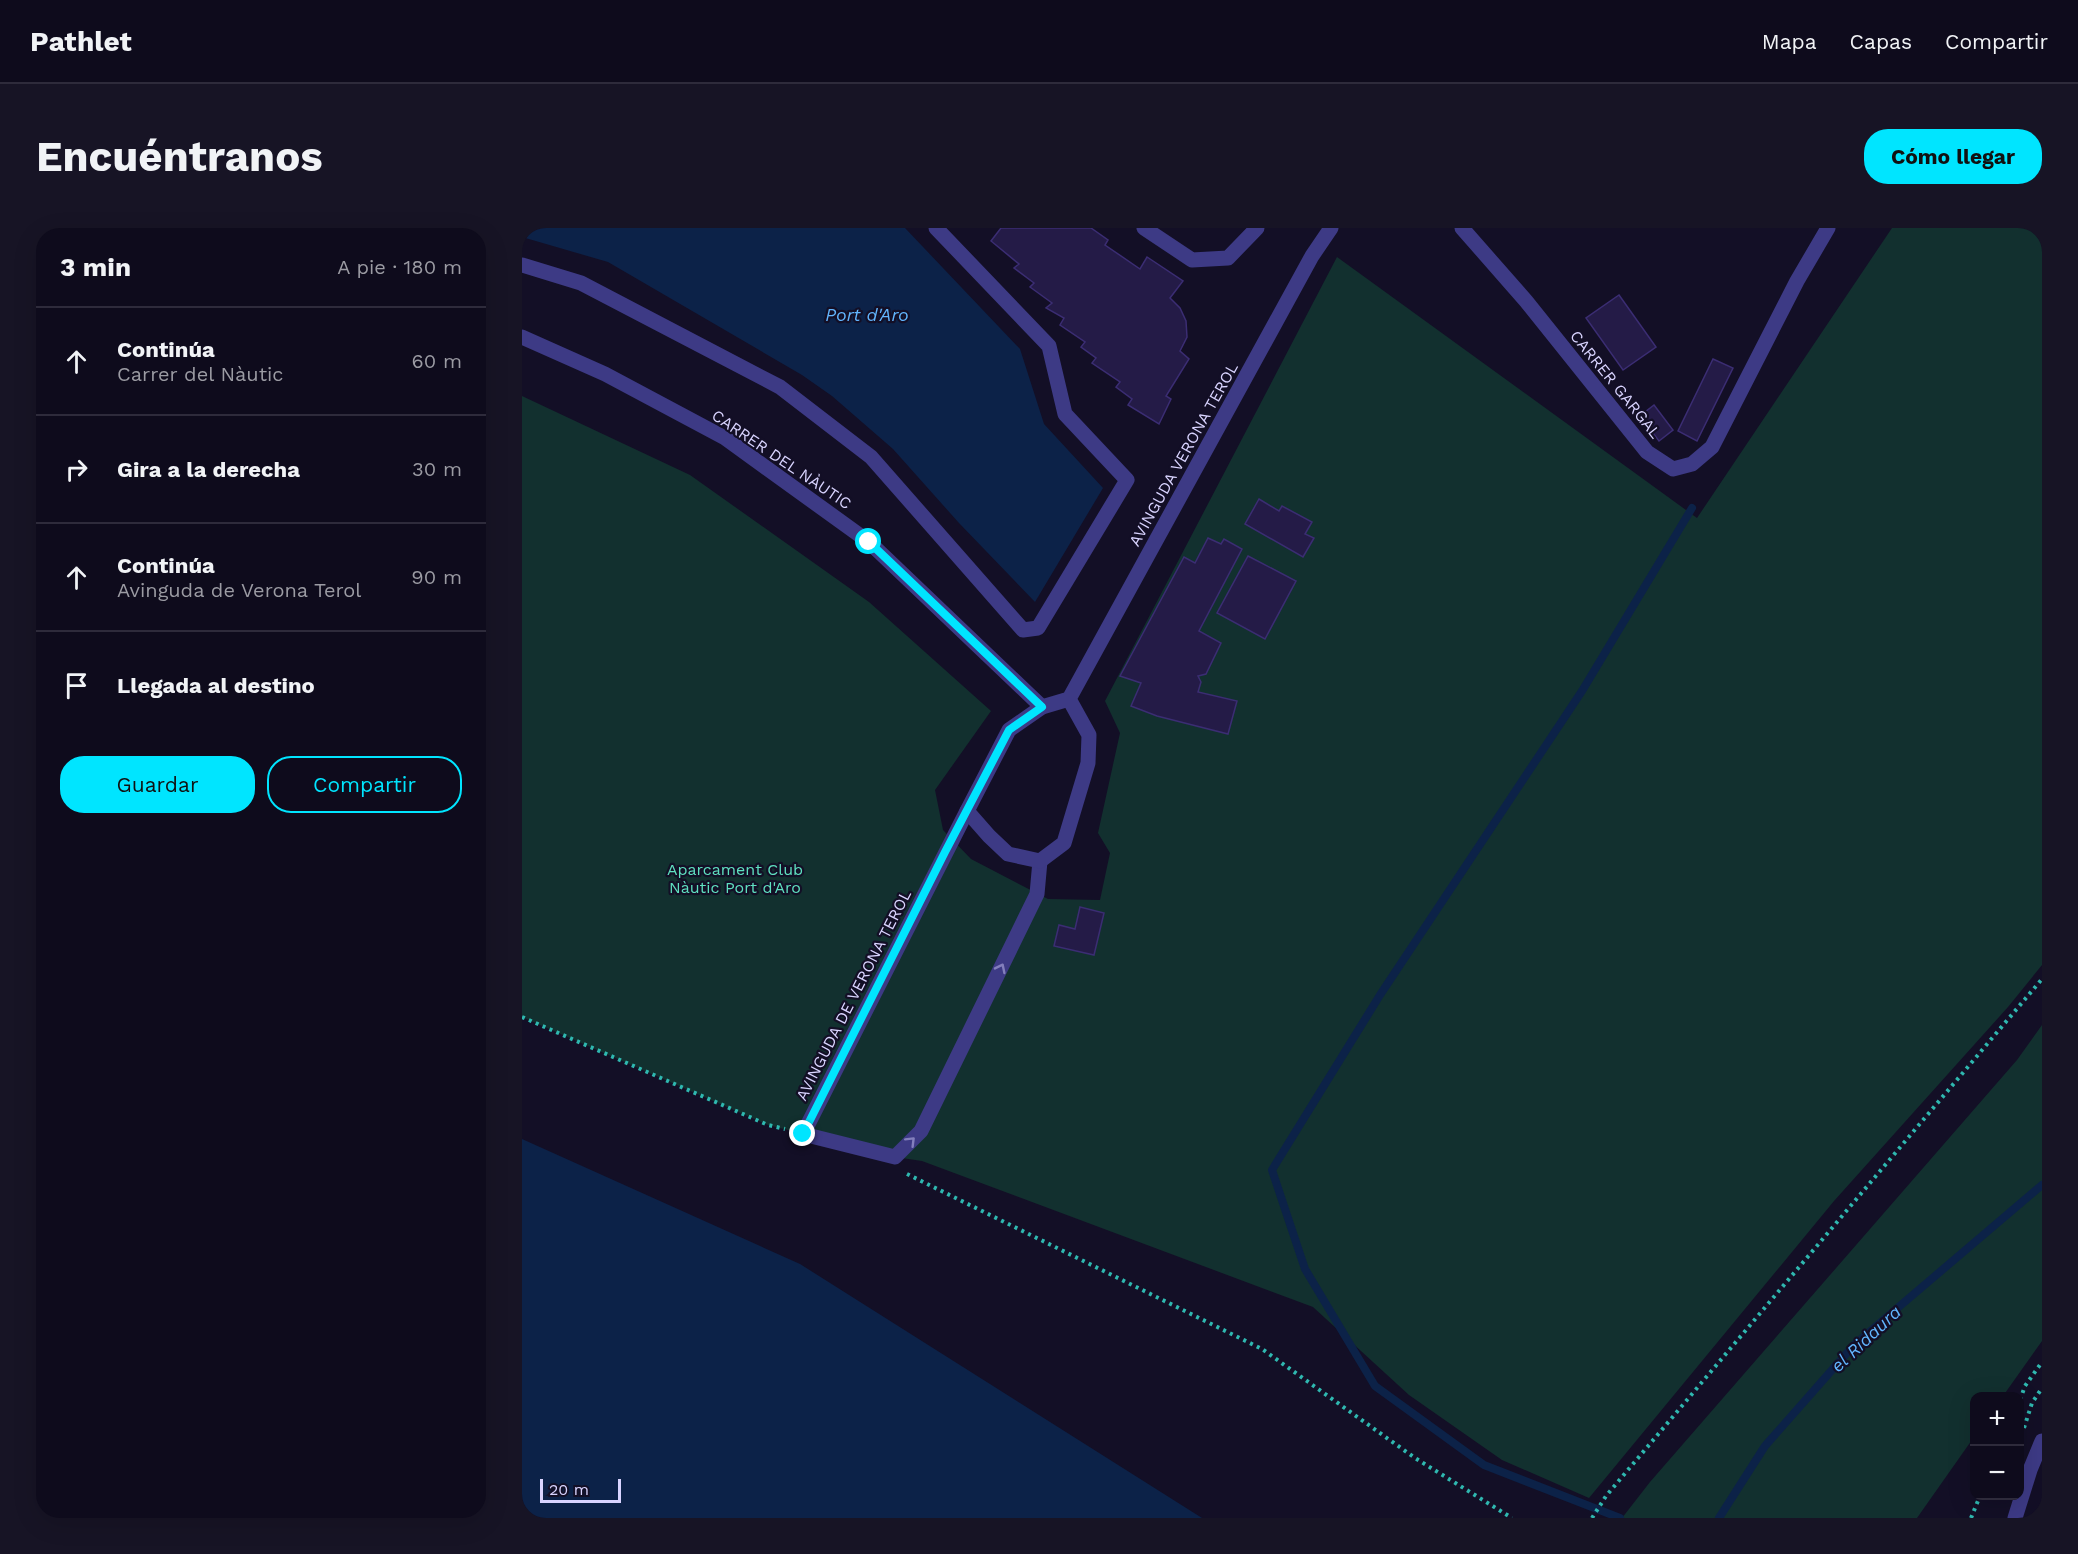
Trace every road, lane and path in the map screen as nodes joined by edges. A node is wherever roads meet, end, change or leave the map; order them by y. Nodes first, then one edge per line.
1 (936, 228) edge
2 (1144, 228) edge
3 (1257, 228) edge
4 (1331, 228) edge
5 (1462, 228) edge
6 (1828, 228) edge
7 (522, 265) edge
8 (522, 338) edge
9 (1069, 699) junction
10 (1042, 707) junction
11 (967, 811) junction
12 (1041, 861) junction
13 (2042, 979) edge
14 (522, 1017) edge
15 (803, 1134) junction
16 (900, 1170) dead end
17 (2042, 1362) edge
18 (2042, 1388) edge
19 (2022, 1392) edge
20 (2024, 1428) edge
21 (2042, 1441) edge
22 (1978, 1500) edge
23 (1512, 1518) edge
24 (1592, 1518) edge
25 (1971, 1518) edge
26 (2015, 1518) edge

1 - 7 street
2 - 3 street
4 - 9 street, AVINGUDA VERONA TEROL
5 - 6 street, CARRER GARGAL
8 - 10 street, CARRER DEL NÀUTIC
9 - 10 street, AVINGUDA DE VERONA TEROL
9 - 12 street
10 - 11 street, AVINGUDA DE VERONA TEROL
11 - 12 street
11 - 15 street, AVINGUDA DE VERONA TEROL
15 -> 12 street
13 - 24 path
14 - 15 path
16 - 23 path
17 - 19 path
18 - 20 path
21 - 26 street
22 - 25 path

